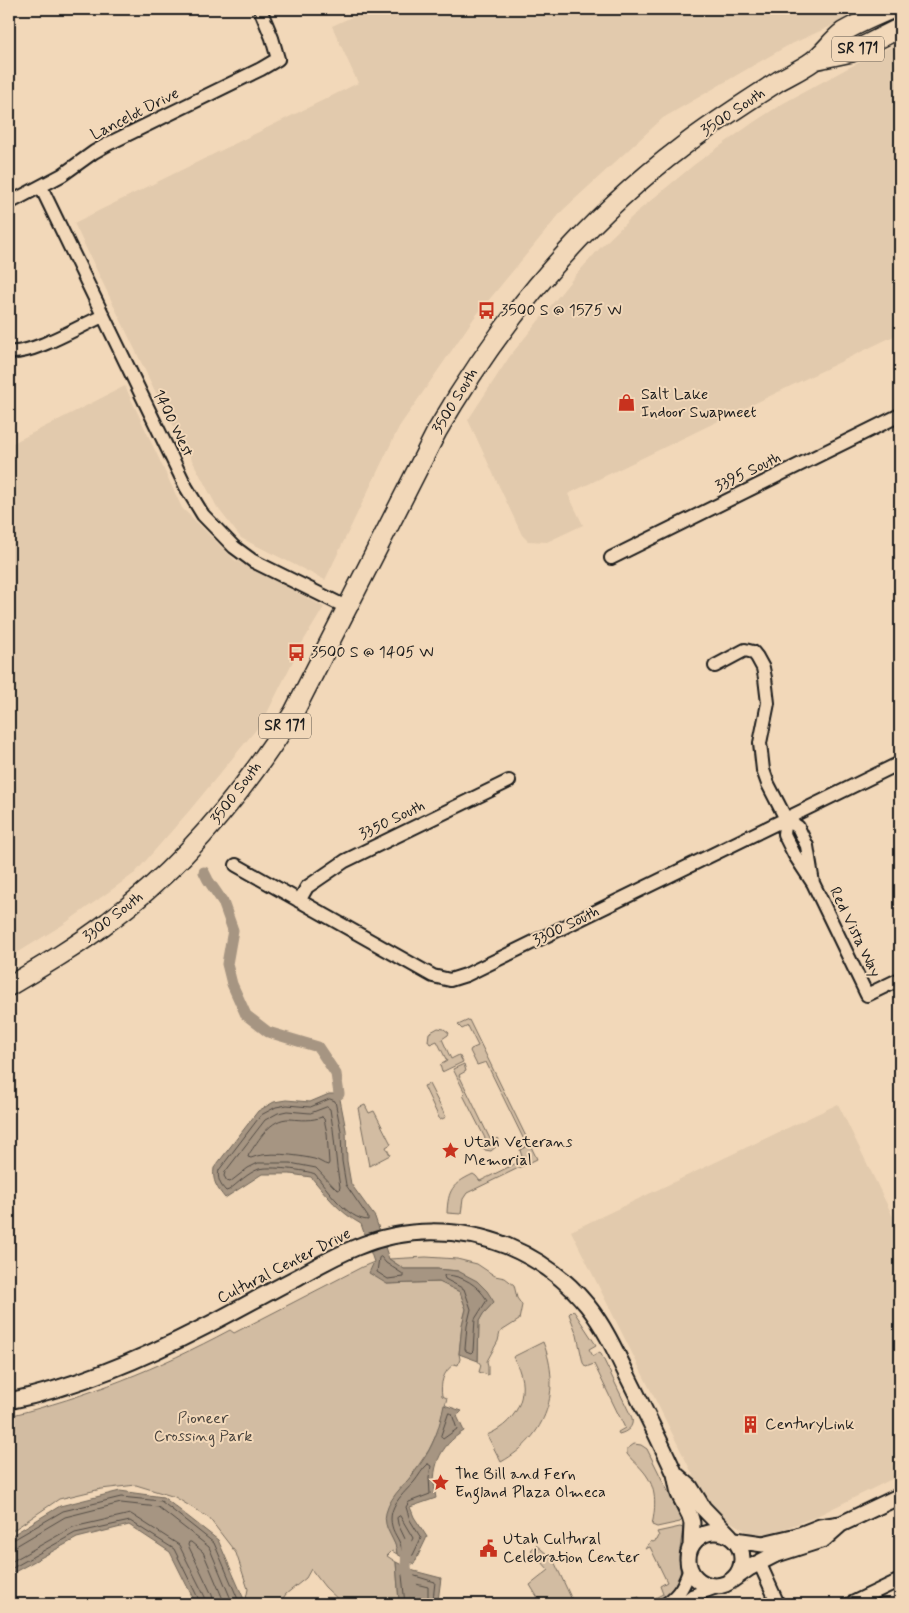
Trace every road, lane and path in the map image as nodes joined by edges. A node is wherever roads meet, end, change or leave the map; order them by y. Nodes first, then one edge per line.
1 (260, 9) edge
2 (891, 9) edge
3 (900, 28) edge
4 (813, 61) junction
5 (41, 187) junction
6 (9, 203) edge
7 (103, 316) junction
8 (9, 352) edge
9 (900, 415) edge
10 (611, 558) dead end
11 (348, 608) junction
12 (715, 666) dead end
13 (900, 763) edge
14 (509, 781) dead end
15 (786, 819) junction
16 (206, 833) joint
17 (236, 865) dead end
18 (299, 901) junction
19 (900, 979) edge
20 (9, 986) edge
21 (9, 1401) edge
22 (676, 1474) junction
23 (900, 1496) edge
24 (841, 1524) junction
25 (732, 1538) junction
26 (691, 1546) junction
27 (759, 1562) junction
28 (690, 1568) junction
29 (900, 1580) edge
30 (726, 1583) junction
31 (666, 1604) edge
32 (681, 1604) edge
33 (778, 1604) edge
34 (850, 1604) edge

1 - 5 street, Lancelot Drive
2 - 4 main road, 3500 South / SR 171
3 - 4 main road, 3500 South / SR 171
4 - 11 main road, 3500 South / SR 171
5 - 6 street, Lancelot Drive
5 - 7 street, 1400 West
7 - 8 street
7 - 11 street, 1400 West
9 - 10 street, 3395 South
11 - 16 main road, 3500 South / SR 171
12 - 15 street, Red Vista Way
13 - 15 street, 3300 South
14 - 18 street, 3350 South
15 - 18 street, 3300 South
15 - 19 street, Red Vista Way
16 - 20 main road, 3300 South / SR 171
17 - 18 street, 3300 South
21 - 22 street, Cultural Center Drive
22 - 25 street, Cultural Center Drive
22 - 26 street, Cultural Center Drive
23 - 24 street
24 - 25 street
24 - 27 street
25 - 26 street
25 - 30 street
26 - 28 street
27 - 30 street
27 - 33 street
28 - 30 street
28 - 31 street
29 - 34 street
30 - 32 street

